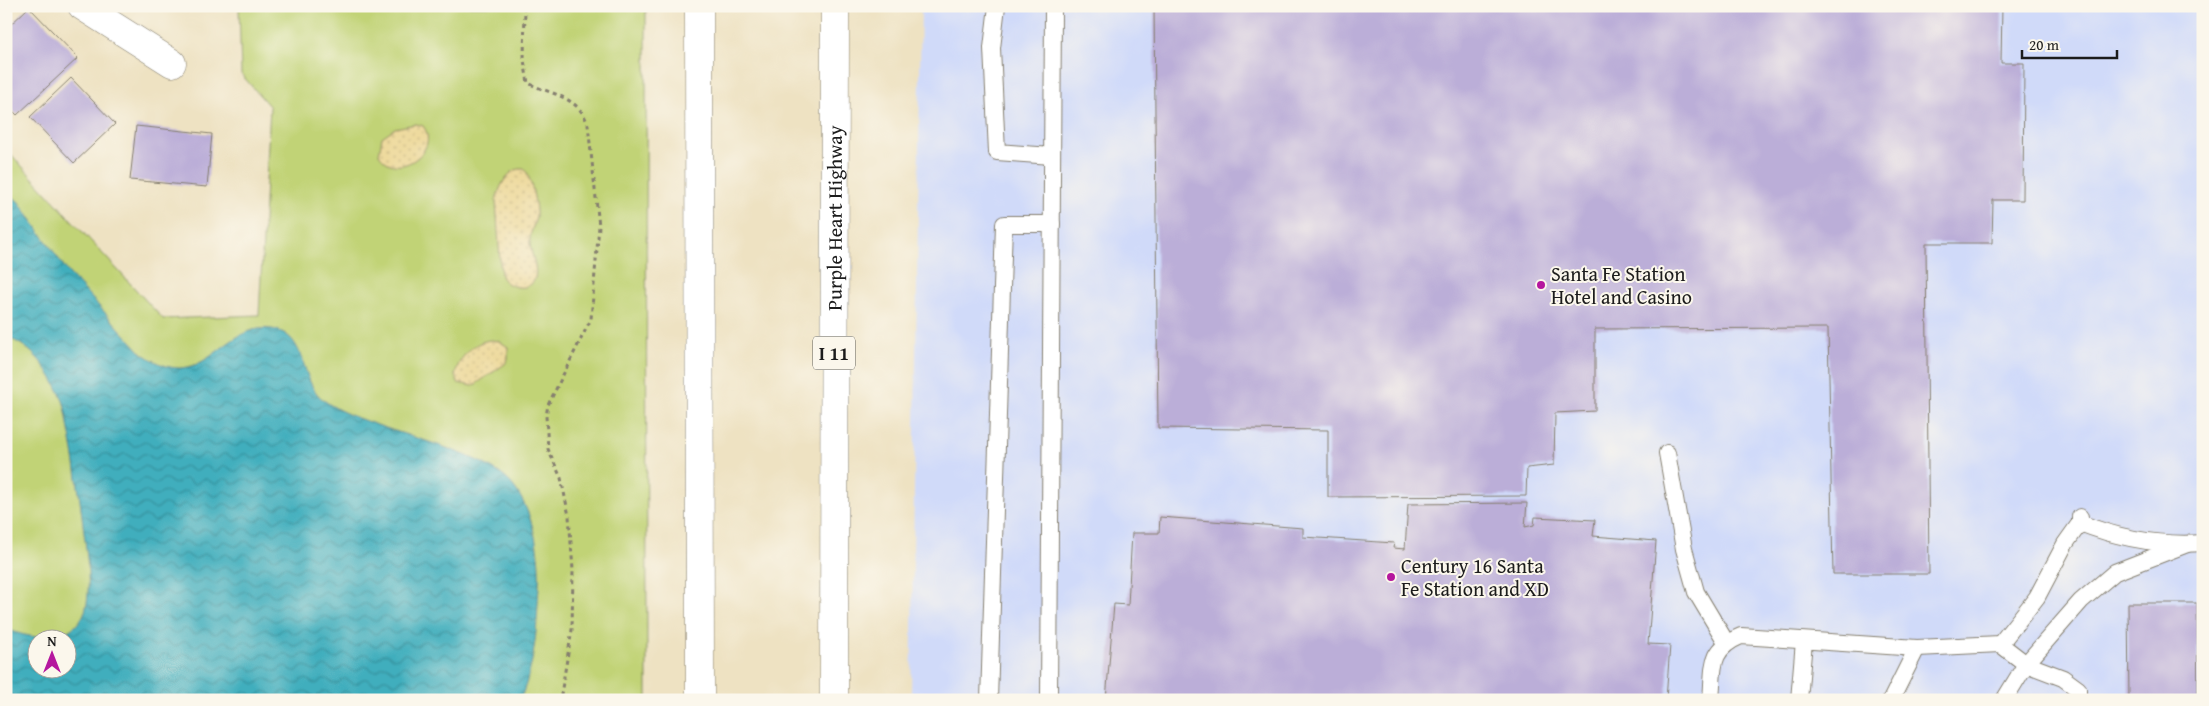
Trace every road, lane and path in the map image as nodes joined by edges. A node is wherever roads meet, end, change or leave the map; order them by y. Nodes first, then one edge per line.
1 (525, 6) edge
2 (699, 6) edge
3 (835, 6) edge
4 (996, 6) edge
5 (1053, 6) edge
6 (85, 8) edge
7 (172, 64) dead end
8 (1052, 156) junction
9 (1052, 224) junction
10 (1667, 453) dead end
11 (2195, 543) edge
12 (1804, 641) junction
13 (1726, 642) junction
14 (2000, 644) junction
15 (1917, 648) junction
16 (2026, 664) junction
17 (560, 700) edge
18 (700, 700) edge
19 (834, 700) edge
20 (989, 700) edge
21 (1049, 700) edge
22 (1711, 700) edge
23 (1799, 700) edge
24 (1891, 700) edge
25 (2004, 700) edge
26 (2078, 700) edge

1 - 17 path
2 - 18 main road
3 - 19 main road, Purple Heart Highway / I 11
4 - 8 lane
5 - 8 lane
6 - 7 main road
8 - 9 lane
9 - 20 lane
9 - 21 lane
10 - 13 lane
11 - 14 lane
11 - 16 lane
12 - 13 lane
12 - 15 lane
12 - 23 lane
13 - 22 lane
14 - 15 lane
14 - 16 lane
15 - 24 lane
16 - 25 lane
16 - 26 lane

